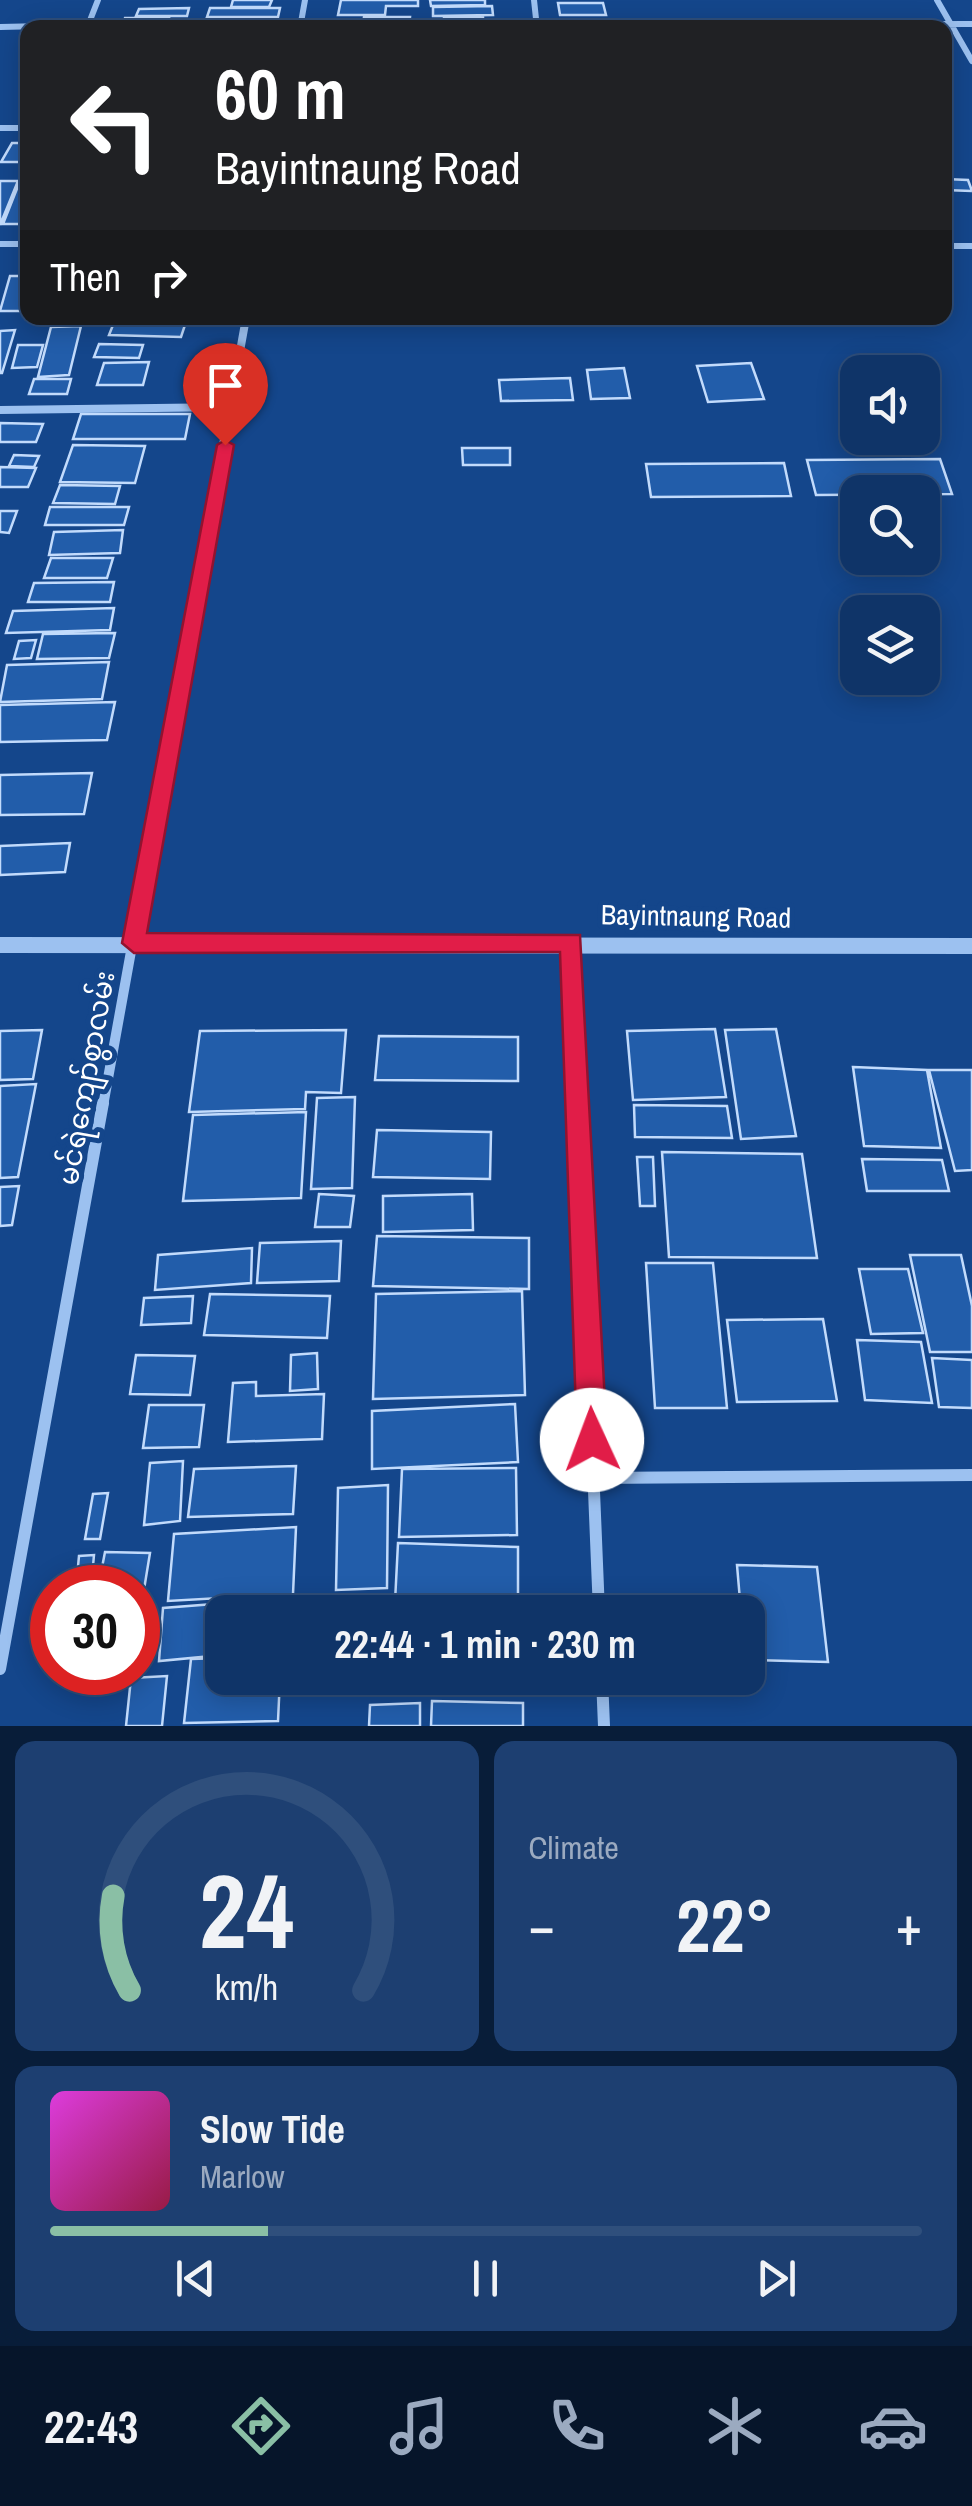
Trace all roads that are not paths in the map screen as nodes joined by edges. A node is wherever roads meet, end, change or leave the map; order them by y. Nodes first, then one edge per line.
1 (952, 26) edge
2 (972, 61) edge
3 (245, 325) edge
4 (232, 407) junction
5 (0, 410) edge
6 (572, 942) junction
7 (134, 943) junction
8 (0, 945) edge
9 (972, 946) edge
10 (972, 1475) edge
11 (594, 1478) junction
12 (598, 1595) edge
13 (0, 1669) edge
14 (603, 1695) edge
15 (604, 1726) edge

1 - 2 street
3 - 4 street, မင်ရဲကျော်စွာလမ်း
4 - 5 street
4 - 7 street, မင်ရဲကျော်စွာလမ်း
6 - 7 street, Bayintnaung Road
6 - 9 street, Bayintnaung Road
6 - 11 street
7 - 8 street, Bayintnaung Road
7 - 13 street, မင်ရဲကျော်စွာလမ်း
10 - 11 street
11 - 12 street
14 - 15 street

